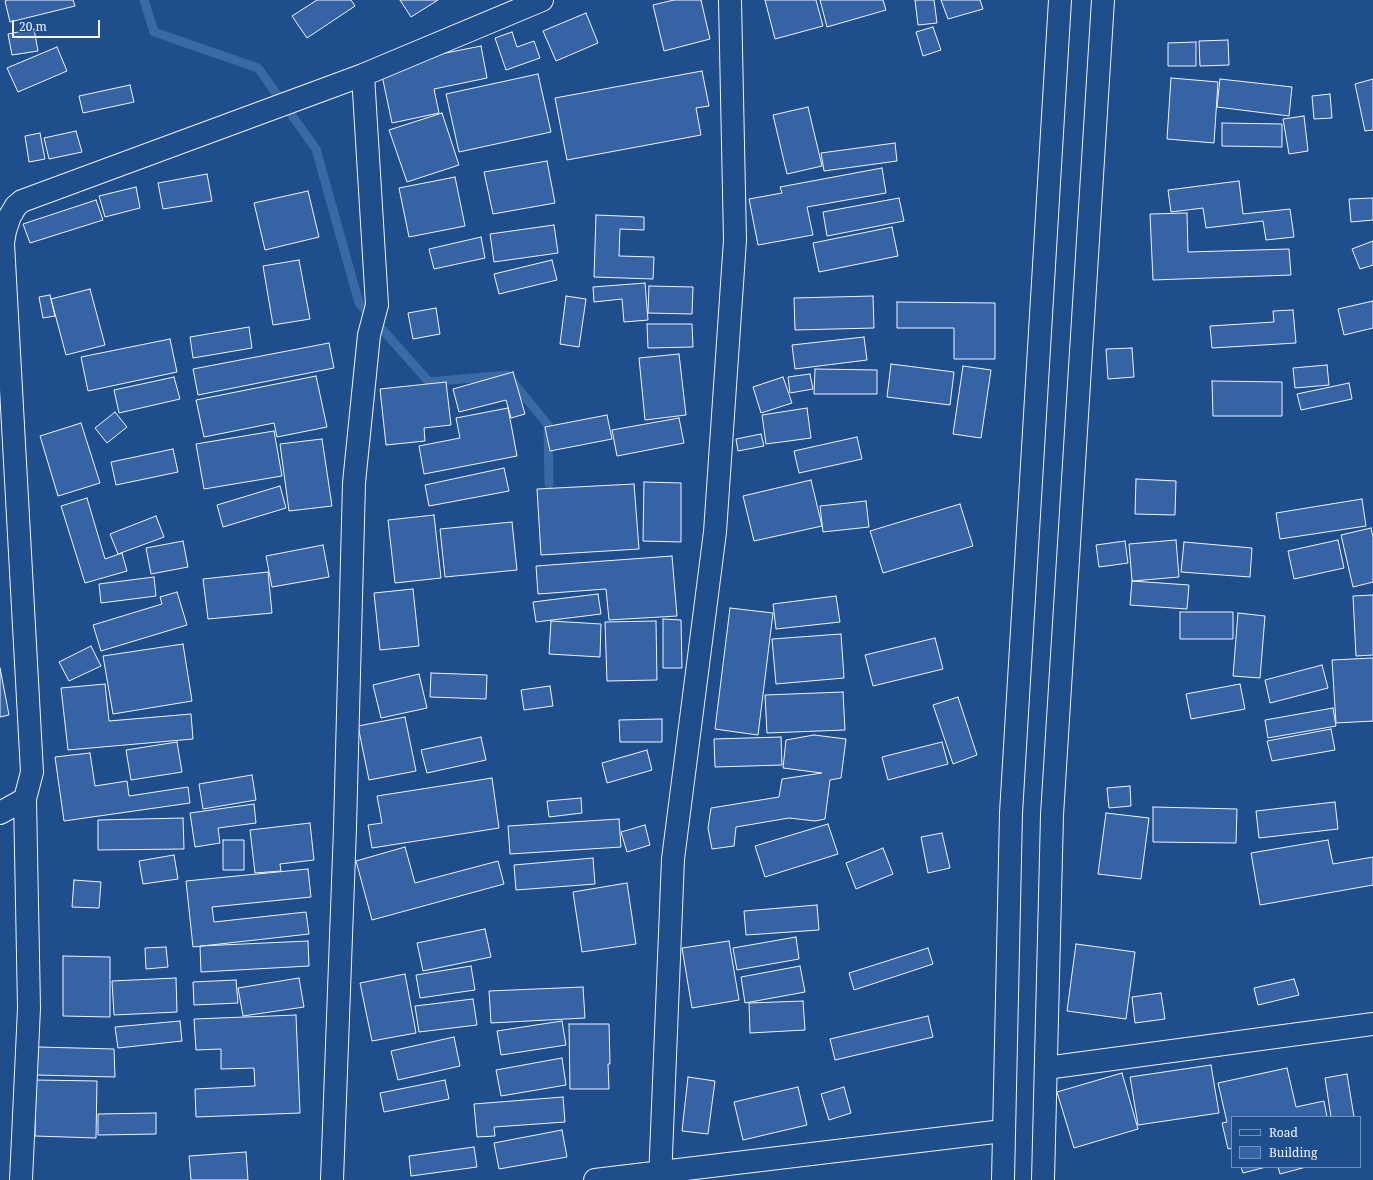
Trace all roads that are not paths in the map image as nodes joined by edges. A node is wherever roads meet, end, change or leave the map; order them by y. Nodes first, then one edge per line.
1 (542, 0) edge
2 (730, 0) edge
3 (1060, 0) edge
4 (1103, 0) edge
5 (363, 75) junction
6 (5, 215) edge
7 (24, 799) junction
8 (0, 813) edge
9 (1373, 1024) edge
10 (1046, 1068) junction
11 (1003, 1131) junction
12 (660, 1176) edge
13 (21, 1180) edge
14 (332, 1180) edge
15 (595, 1180) edge
16 (1002, 1180) edge
17 (1043, 1180) edge

1 - 5 street
2 - 12 street
3 - 11 street
4 - 10 street
5 - 6 street
5 - 14 street
6 - 7 street
7 - 8 street
7 - 13 street
9 - 10 street
10 - 17 street
11 - 12 street
11 - 16 street
12 - 15 street

